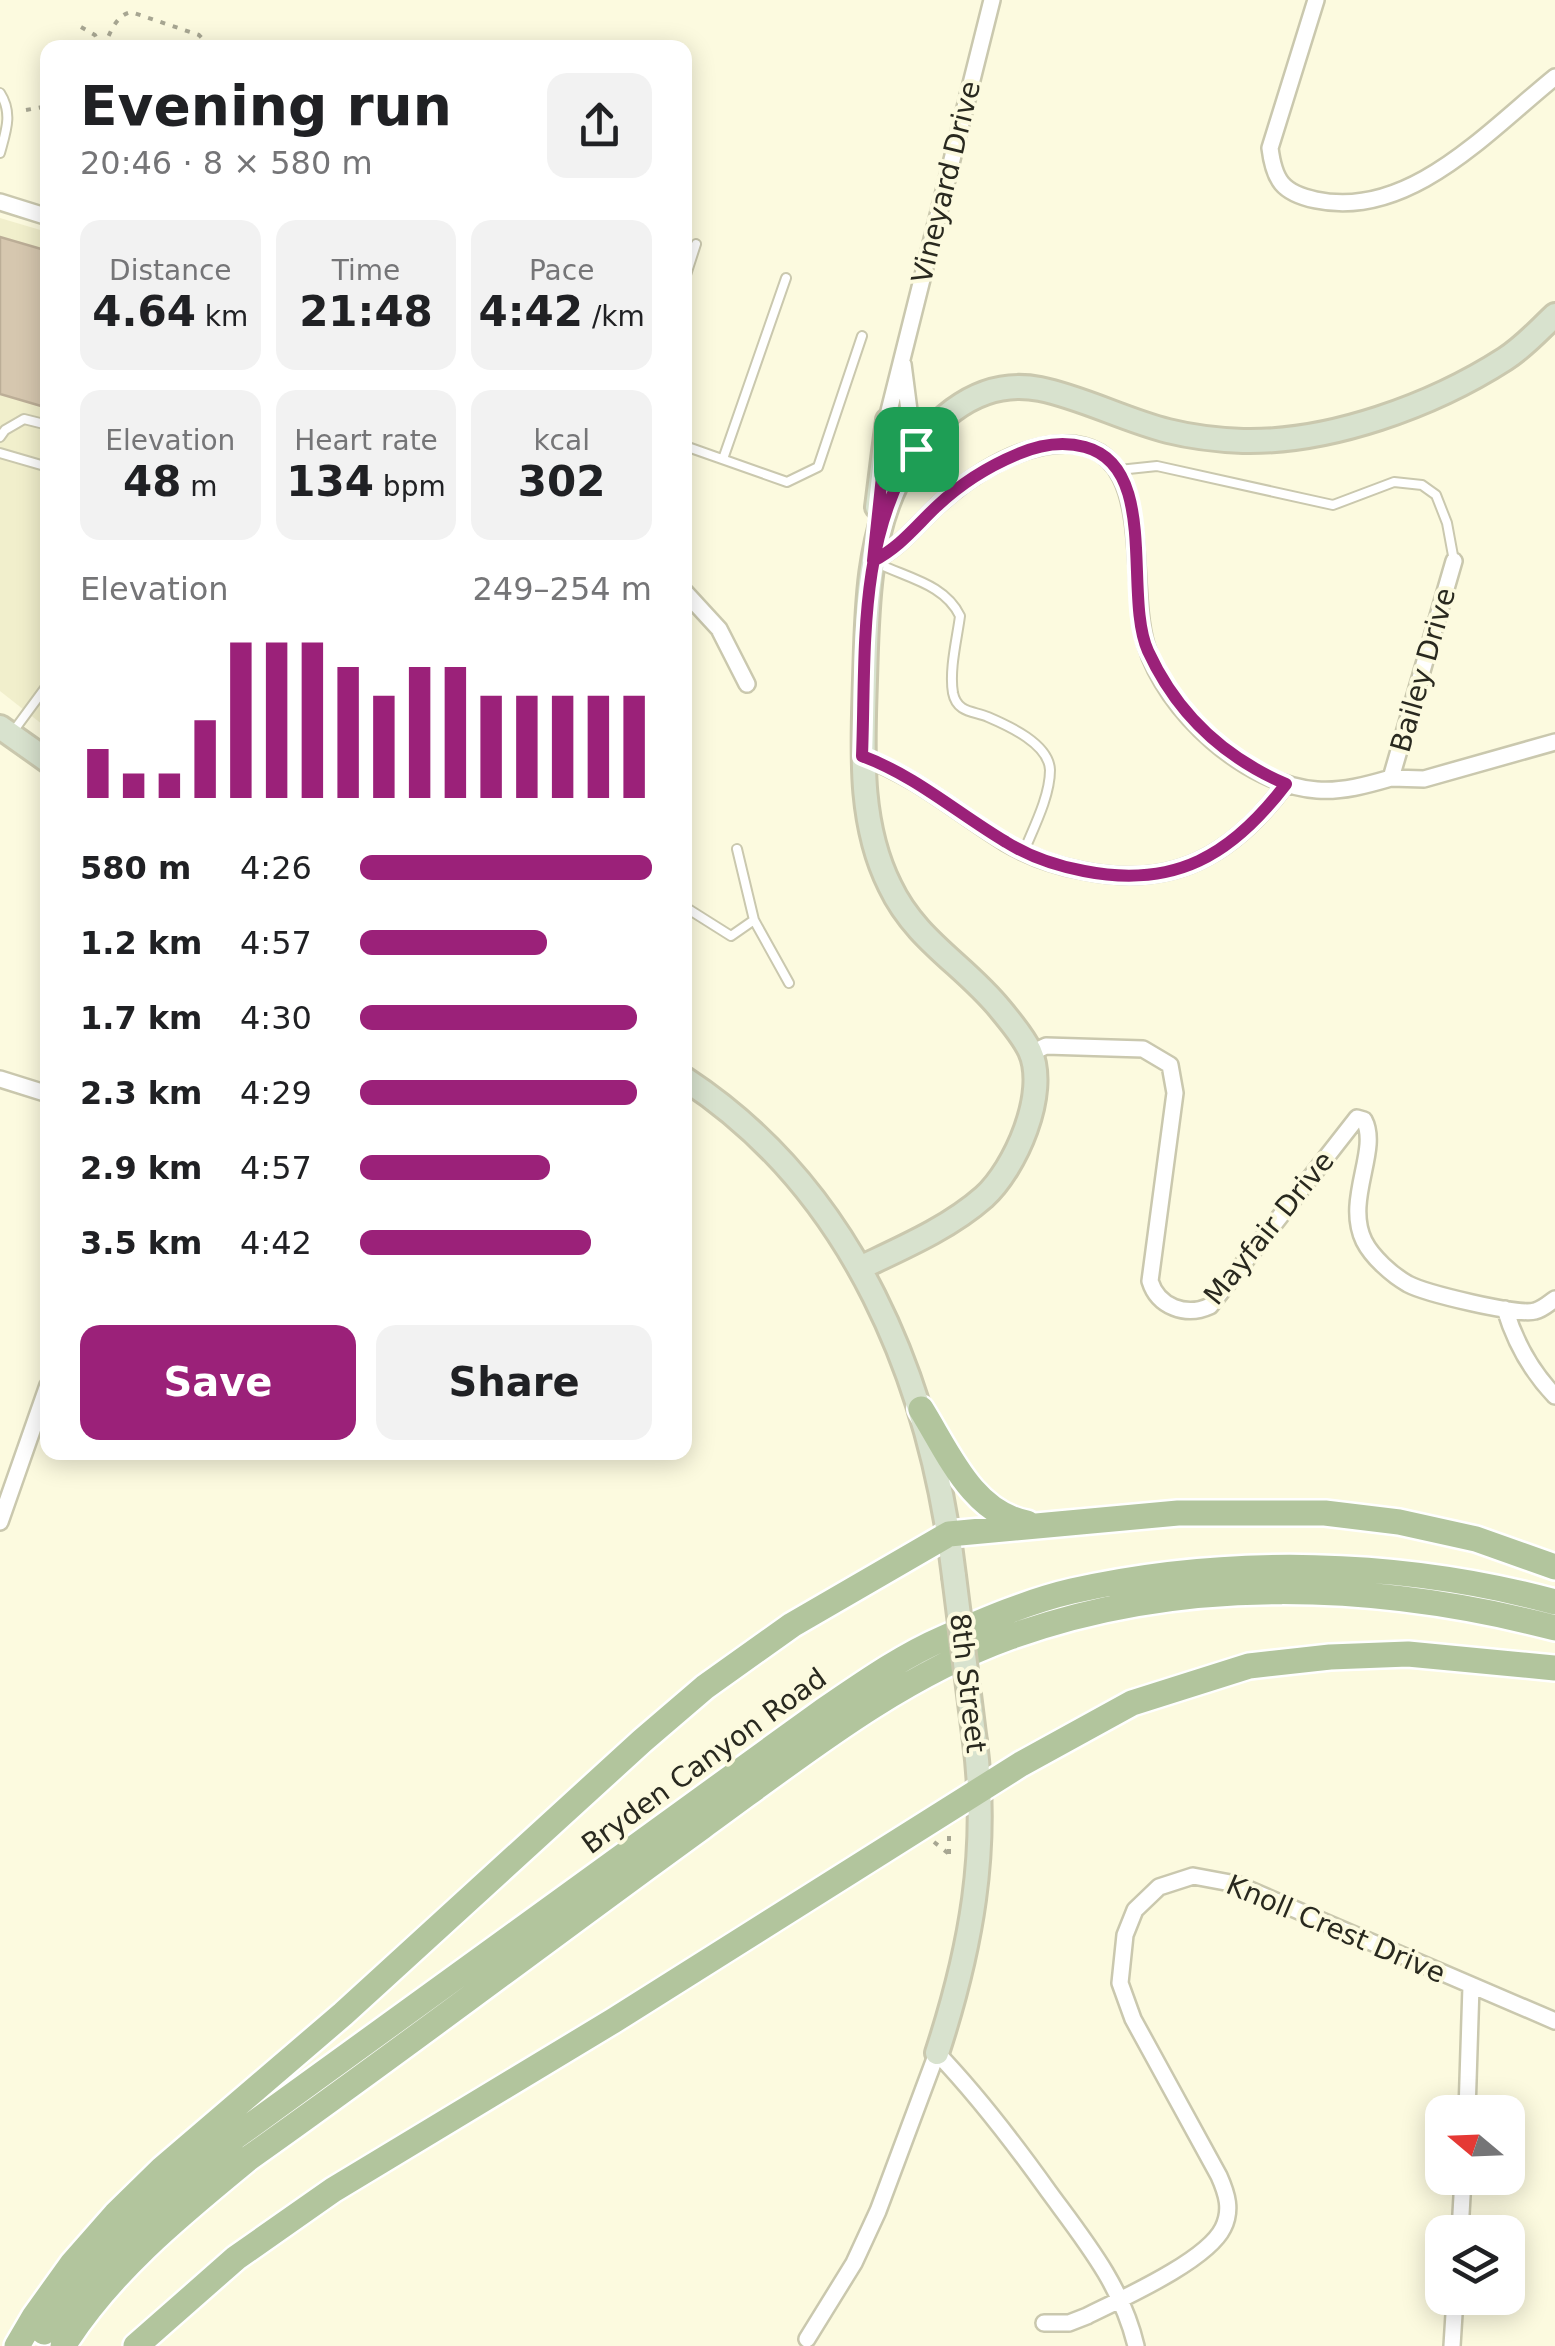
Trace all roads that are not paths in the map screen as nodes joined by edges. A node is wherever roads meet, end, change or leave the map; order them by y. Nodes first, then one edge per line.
1 (992, 0) edge
2 (1316, 0) edge
3 (1555, 77) edge
4 (0, 93) edge
5 (0, 153) edge
6 (0, 202) edge
7 (40, 214) edge
8 (696, 244) dead end
9 (692, 256) edge
10 (786, 278) dead end
11 (1555, 314) edge
12 (862, 336) dead end
13 (903, 364) junction
14 (888, 420) junction
15 (40, 423) edge
16 (0, 437) edge
17 (920, 443) junction
18 (692, 448) edge
19 (0, 453) edge
20 (723, 459) junction
21 (40, 466) edge
22 (1119, 470) junction
23 (873, 561) junction
24 (1454, 561) joint
25 (692, 600) edge
26 (746, 684) dead end
27 (40, 693) edge
28 (5, 731) edge
29 (1555, 742) edge
30 (40, 755) edge
31 (862, 756) junction
32 (1391, 778) junction
33 (1286, 784) junction
34 (737, 849) dead end
35 (1024, 852) junction
36 (692, 911) edge
37 (754, 920) junction
38 (789, 983) dead end
39 (1032, 1053) junction
40 (0, 1079) edge
41 (692, 1083) edge
42 (40, 1092) edge
43 (860, 1268) junction
44 (1555, 1298) edge
45 (1505, 1309) junction
46 (1555, 1396) edge
47 (40, 1409) edge
48 (921, 1409) junction
49 (0, 1522) edge
50 (1042, 1525) junction
51 (949, 1534) junction
52 (1555, 1567) edge
53 (1555, 1602) edge
54 (1555, 1628) edge
55 (1555, 1668) edge
56 (979, 1792) junction
57 (1471, 1986) junction
58 (1555, 2021) edge
59 (937, 2053) junction
60 (1468, 2095) edge
61 (1121, 2298) junction
62 (1455, 2315) edge
63 (1044, 2323) dead end
64 (806, 2339) dead end
65 (17, 2346) edge
66 (35, 2346) edge
67 (63, 2346) edge
68 (136, 2346) edge
69 (1136, 2346) edge
70 (1452, 2346) edge

1 - 13 street, Vineyard Drive
2 - 3 street
4 - 5 lane
6 - 7 street
8 - 9 lane
10 - 20 lane
11 - 17 street
12 - 20 lane
13 - 14 street, Vineyard Drive
13 - 17 street, Vineyard Drive
14 - 17 street
14 - 23 street
15 - 16 lane
17 - 23 street
18 - 20 lane
19 - 21 lane
22 - 23 street
22 - 24 lane
22 - 33 street, Bailey Drive
23 - 31 street
23 - 35 lane
24 - 32 street, Bailey Drive
25 - 26 street
27 - 28 lane
28 - 30 street
29 - 32 street
31 - 35 street
31 - 39 street
32 - 33 street, Bailey Drive
33 - 35 street
34 - 37 lane
36 - 37 lane
37 - 38 lane
39 - 43 street
39 - 45 street, Mayfair Drive
40 - 42 street
41 - 43 street, 8th Street
43 - 48 street, 8th Street
44 - 45 street
45 - 46 street
47 - 49 street
48 - 50 main road
48 - 51 street, 8th Street
50 - 51 main road
50 - 52 main road
51 - 56 street, 8th Street, bridge
51 - 65 main road
53 - 66 main road, Bryden Canyon Road
54 - 67 main road, Bryden Canyon Road
55 - 56 main road
56 - 59 street, 8th Street
56 - 68 main road
57 - 58 street, Knoll Crest Drive
57 - 60 street
57 - 61 street, Knoll Crest Drive
59 - 61 street
59 - 64 street, 8th Street
61 - 63 street, Knoll Crest Drive
61 - 69 street
62 - 70 street

